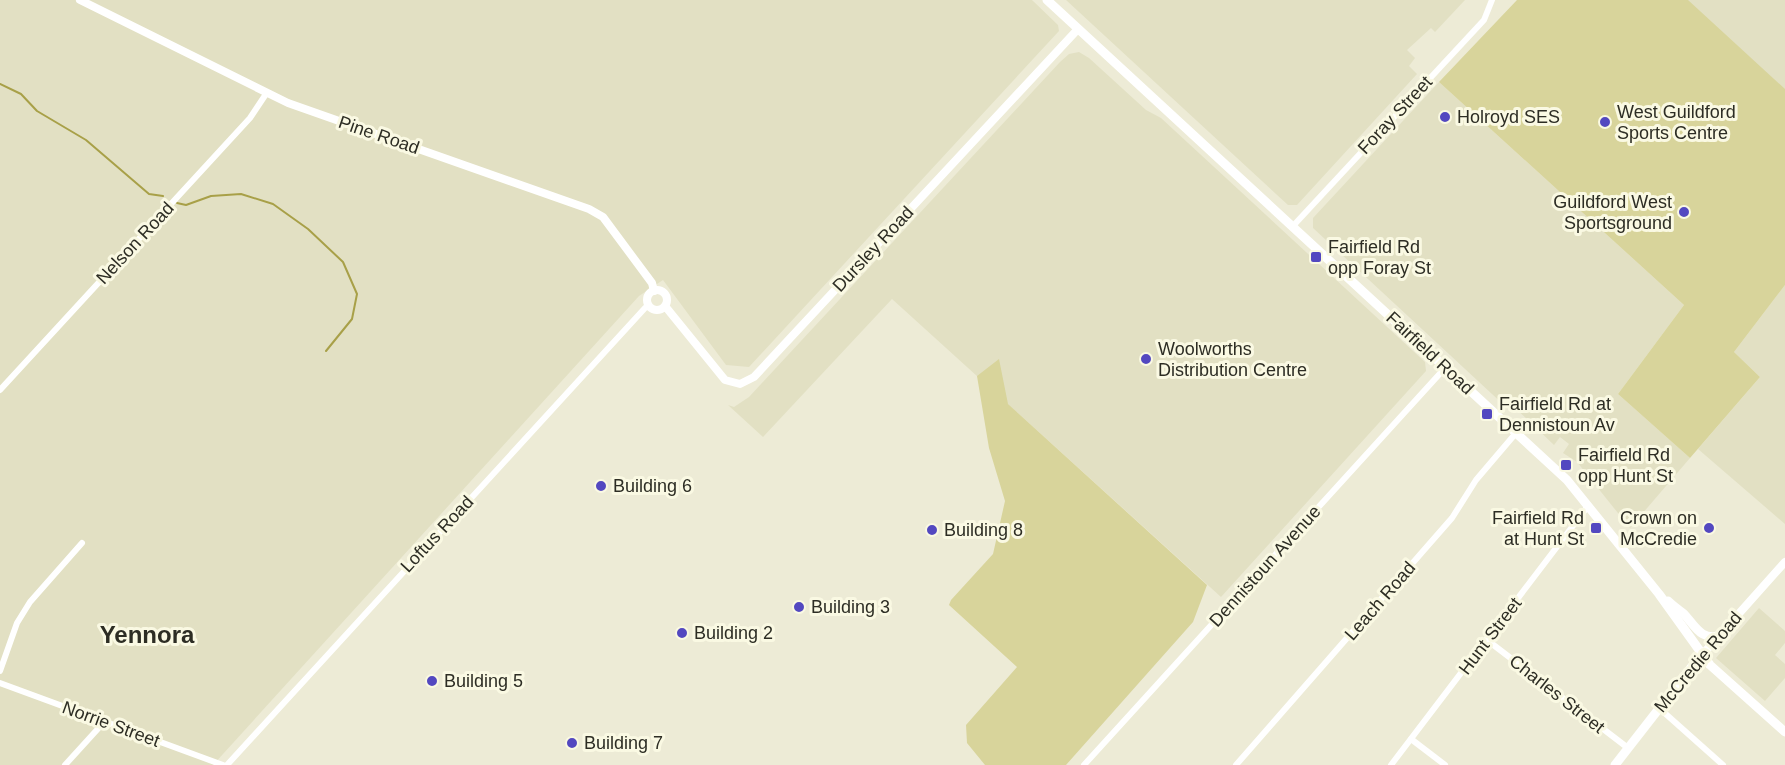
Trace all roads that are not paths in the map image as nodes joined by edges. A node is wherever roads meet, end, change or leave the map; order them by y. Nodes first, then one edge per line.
1 (80, 0) edge
2 (1047, 0) edge
3 (1492, 0) edge
4 (1078, 28) junction
5 (266, 94) junction
6 (1293, 226) junction
7 (654, 291) junction
8 (649, 306) junction
9 (665, 306) junction
10 (1445, 368) junction
11 (0, 390) edge
12 (1516, 433) junction
13 (1588, 506) junction
14 (82, 543) dead end
15 (1785, 562) edge
16 (1659, 594) junction
17 (1721, 635) junction
18 (1487, 640) junction
19 (1702, 655) junction
20 (0, 670) edge
21 (0, 683) edge
22 (1659, 708) junction
23 (105, 721) junction
24 (1785, 732) edge
25 (1411, 739) junction
26 (1628, 748) junction
27 (65, 765) edge
28 (225, 765) edge
29 (1084, 765) edge
30 (1236, 765) edge
31 (1391, 765) edge
32 (1445, 765) edge
33 (1615, 765) edge
34 (1723, 765) edge

1 - 5 street, Pine Road
2 - 4 main road, Fairfield Road
3 - 6 street, Foray Street
4 - 6 main road, Fairfield Road
4 - 9 street, Dursley Road
5 - 7 street, Pine Road
5 - 11 street, Nelson Road
6 - 10 main road, Fairfield Road
7 - 8 street
7 - 9 street
8 - 9 street
8 - 28 street, Loftus Road
10 - 12 main road, Fairfield Road
10 - 29 street, Dennistoun Avenue
12 - 13 main road, Fairfield Road
12 - 30 street, Leach Road
13 - 16 main road, Fairfield Road
13 - 18 street, Hunt Street
14 - 20 street
15 - 17 street, McCredie Road
16 - 17 main road
16 - 19 main road, Fairfield Road
17 - 19 street, McCredie Road
18 - 25 street, Hunt Street
18 - 26 street, Charles Street
19 - 22 main road, McCredie Road
19 - 24 main road, Fairfield Road
21 - 23 street, Norrie Street
22 - 26 main road, McCredie Road
22 - 34 street
23 - 27 street
23 - 28 street, Norrie Street
25 - 31 street, Hunt Street
25 - 32 street
26 - 33 main road, McCredie Road

